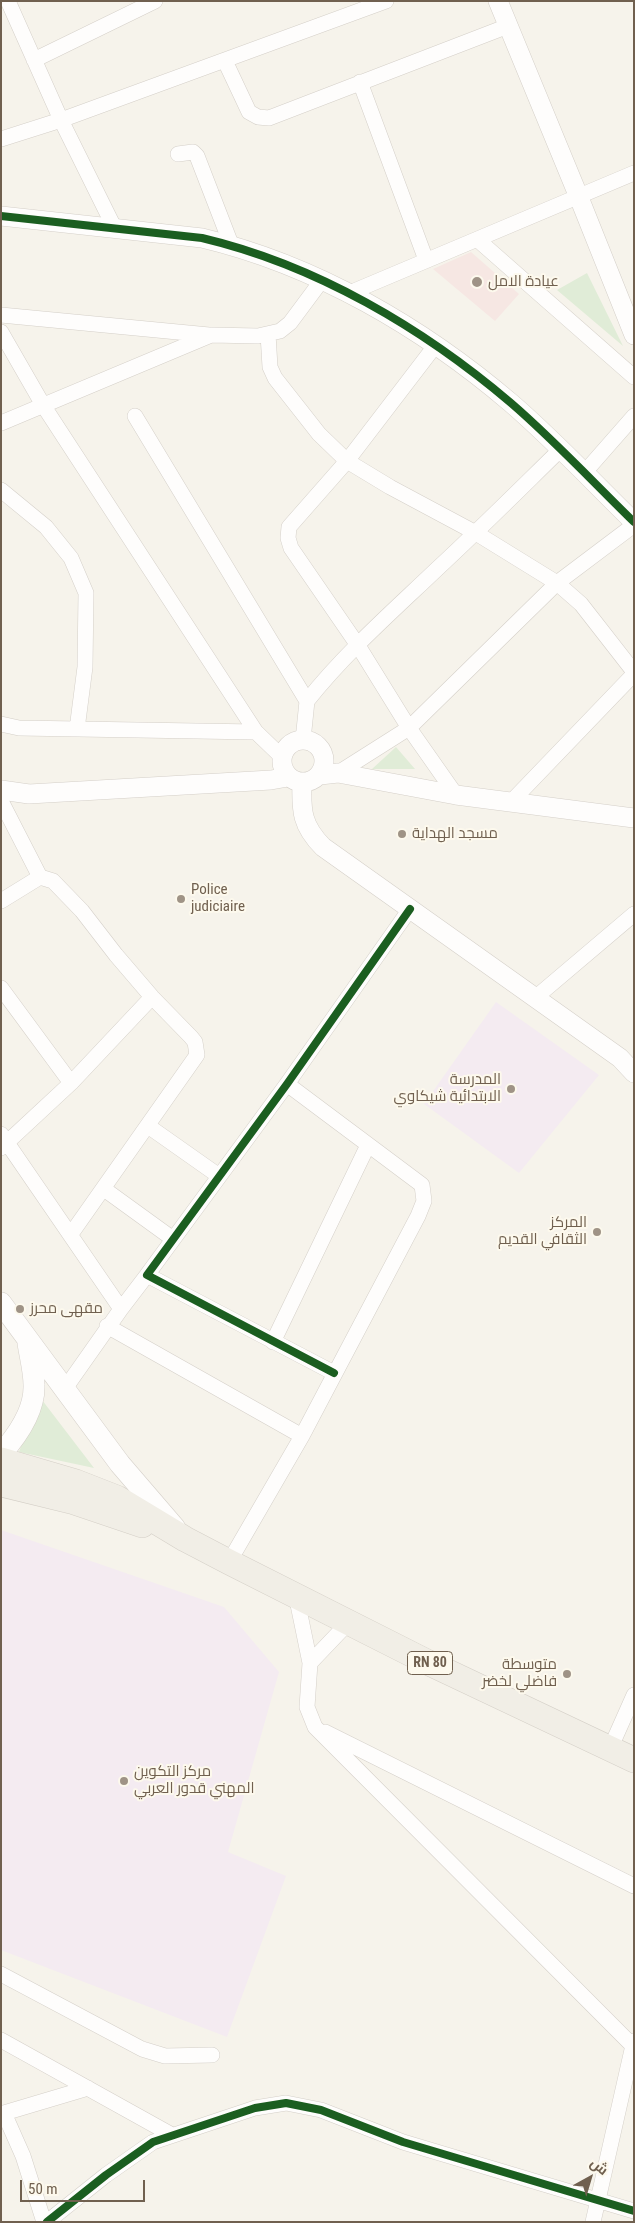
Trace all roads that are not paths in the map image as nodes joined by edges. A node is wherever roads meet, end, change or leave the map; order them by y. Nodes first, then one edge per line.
1 (8, 1) edge
2 (155, 1) edge
3 (386, 1) edge
4 (498, 1) edge
5 (508, 26) junction
6 (34, 60) junction
7 (225, 61) junction
8 (360, 82) junction
9 (61, 120) junction
10 (1, 139) edge
11 (178, 154) dead end
12 (634, 173) edge
13 (578, 195) junction
14 (1, 216) edge
15 (114, 227) junction
16 (478, 240) junction
17 (231, 244) junction
18 (426, 260) junction
19 (322, 280) junction
20 (348, 294) junction
21 (1, 315) edge
22 (1, 332) edge
23 (268, 334) junction
24 (211, 335) junction
25 (634, 335) edge
26 (435, 346) junction
27 (634, 377) edge
28 (43, 406) junction
29 (135, 416) dead end
30 (634, 416) edge
31 (1, 423) edge
32 (561, 449) junction
33 (347, 461) junction
34 (584, 473) junction
35 (1, 490) edge
36 (634, 524) edge
37 (476, 533) junction
38 (557, 583) junction
39 (358, 644) junction
40 (634, 673) edge
41 (307, 701) junction
42 (1, 724) edge
43 (409, 728) junction
44 (77, 729) junction
45 (256, 732) junction
46 (303, 740) junction
47 (282, 757) junction
48 (329, 774) junction
49 (295, 780) junction
50 (1, 790) edge
51 (456, 795) junction
52 (1, 801) edge
53 (511, 802) junction
54 (634, 818) edge
55 (40, 877) junction
56 (1, 901) edge
57 (410, 909) junction
58 (634, 914) edge
59 (1, 988) edge
60 (152, 996) junction
61 (535, 998) junction
62 (632, 1068) edge
63 (70, 1084) junction
64 (287, 1084) junction
65 (148, 1126) junction
66 (3, 1141) edge
67 (368, 1145) junction
68 (220, 1176) junction
69 (104, 1189) junction
70 (72, 1234) junction
71 (173, 1239) junction
72 (147, 1275) junction
73 (1, 1303) edge
74 (121, 1309) junction
75 (107, 1326) junction
76 (28, 1340) junction
77 (273, 1342) junction
78 (334, 1373) junction
79 (64, 1390) junction
80 (302, 1436) junction
81 (1, 1454) edge
82 (1, 1460) edge
83 (1, 1484) edge
84 (185, 1539) junction
85 (229, 1562) junction
86 (296, 1595) junction
87 (349, 1622) junction
88 (310, 1664) junction
89 (634, 1695) edge
90 (315, 1727) junction
91 (610, 1749) junction
92 (634, 1760) edge
93 (634, 1886) edge
94 (1, 1974) edge
95 (1, 2040) edge
96 (633, 2044) edge
97 (212, 2055) dead end
98 (88, 2088) junction
99 (3, 2114) edge
100 (172, 2135) junction
101 (598, 2201) junction
102 (634, 2211) edge
103 (46, 2222) edge
104 (593, 2222) edge

1 - 6 street
2 - 6 street
3 - 7 street
4 - 5 street
5 - 8 street
5 - 13 street
6 - 9 street
7 - 8 street
7 - 9 street
8 - 18 street
9 - 10 street
9 - 15 street
11 - 17 street
12 - 13 street
13 - 16 street
13 - 25 street
14 - 15 street
15 - 17 street
16 - 18 street
16 - 27 street
17 - 19 street
18 - 20 street
19 - 20 street
19 - 23 street
20 - 26 street
21 - 24 street
22 - 28 street
23 - 24 street
23 - 33 street
24 - 28 street
26 - 32 street
26 - 33 street
28 - 31 street
28 - 45 street
29 - 41 street
30 - 34 street
32 - 34 street
32 - 37 street
33 - 37 street
33 - 39 street
34 - 36 street
35 - 44 street
36 - 38 street
37 - 38 street
37 - 39 street
38 - 40 street
38 - 43 street
39 - 41 street
39 - 43 street
40 - 53 street
41 - 46 street
42 - 44 street
43 - 48 street
43 - 51 street
44 - 45 street
45 - 47 street
46 - 47 street
46 - 48 street
47 - 49 street
48 - 49 street
48 - 51 street
49 - 50 street
49 - 57 street
51 - 53 street
52 - 55 street
53 - 54 street
55 - 56 street
55 - 60 street
57 - 61 street
57 - 64 street
58 - 61 street
59 - 63 street
60 - 63 street
60 - 65 street
61 - 62 street
63 - 66 street
64 - 67 street
64 - 68 street
65 - 68 street
65 - 69 street
66 - 70 street
67 - 77 street
67 - 78 street
68 - 71 street
69 - 70 street
69 - 71 street
70 - 74 street
71 - 72 street
72 - 74 street
72 - 77 street
73 - 76 main road
74 - 75 street
75 - 79 street
75 - 80 street
76 - 79 main road
76 - 81 main road
77 - 78 street
78 - 80 street
79 - 84 main road
80 - 85 street
82 - 84 main road, RN 80
83 - 84 main road, RN 80
84 - 85 main road, RN 80
85 - 86 main road, RN 80
86 - 87 main road, RN 80
86 - 88 street
87 - 88 street
87 - 91 main road, RN 80
88 - 90 street
89 - 91 street
90 - 93 street
90 - 96 street
91 - 92 main road, RN 80
94 - 97 street
95 - 98 street
96 - 101 street
98 - 99 street
98 - 100 street
99 - 103 street
100 - 101 street
100 - 103 street
101 - 102 street
101 - 104 street

